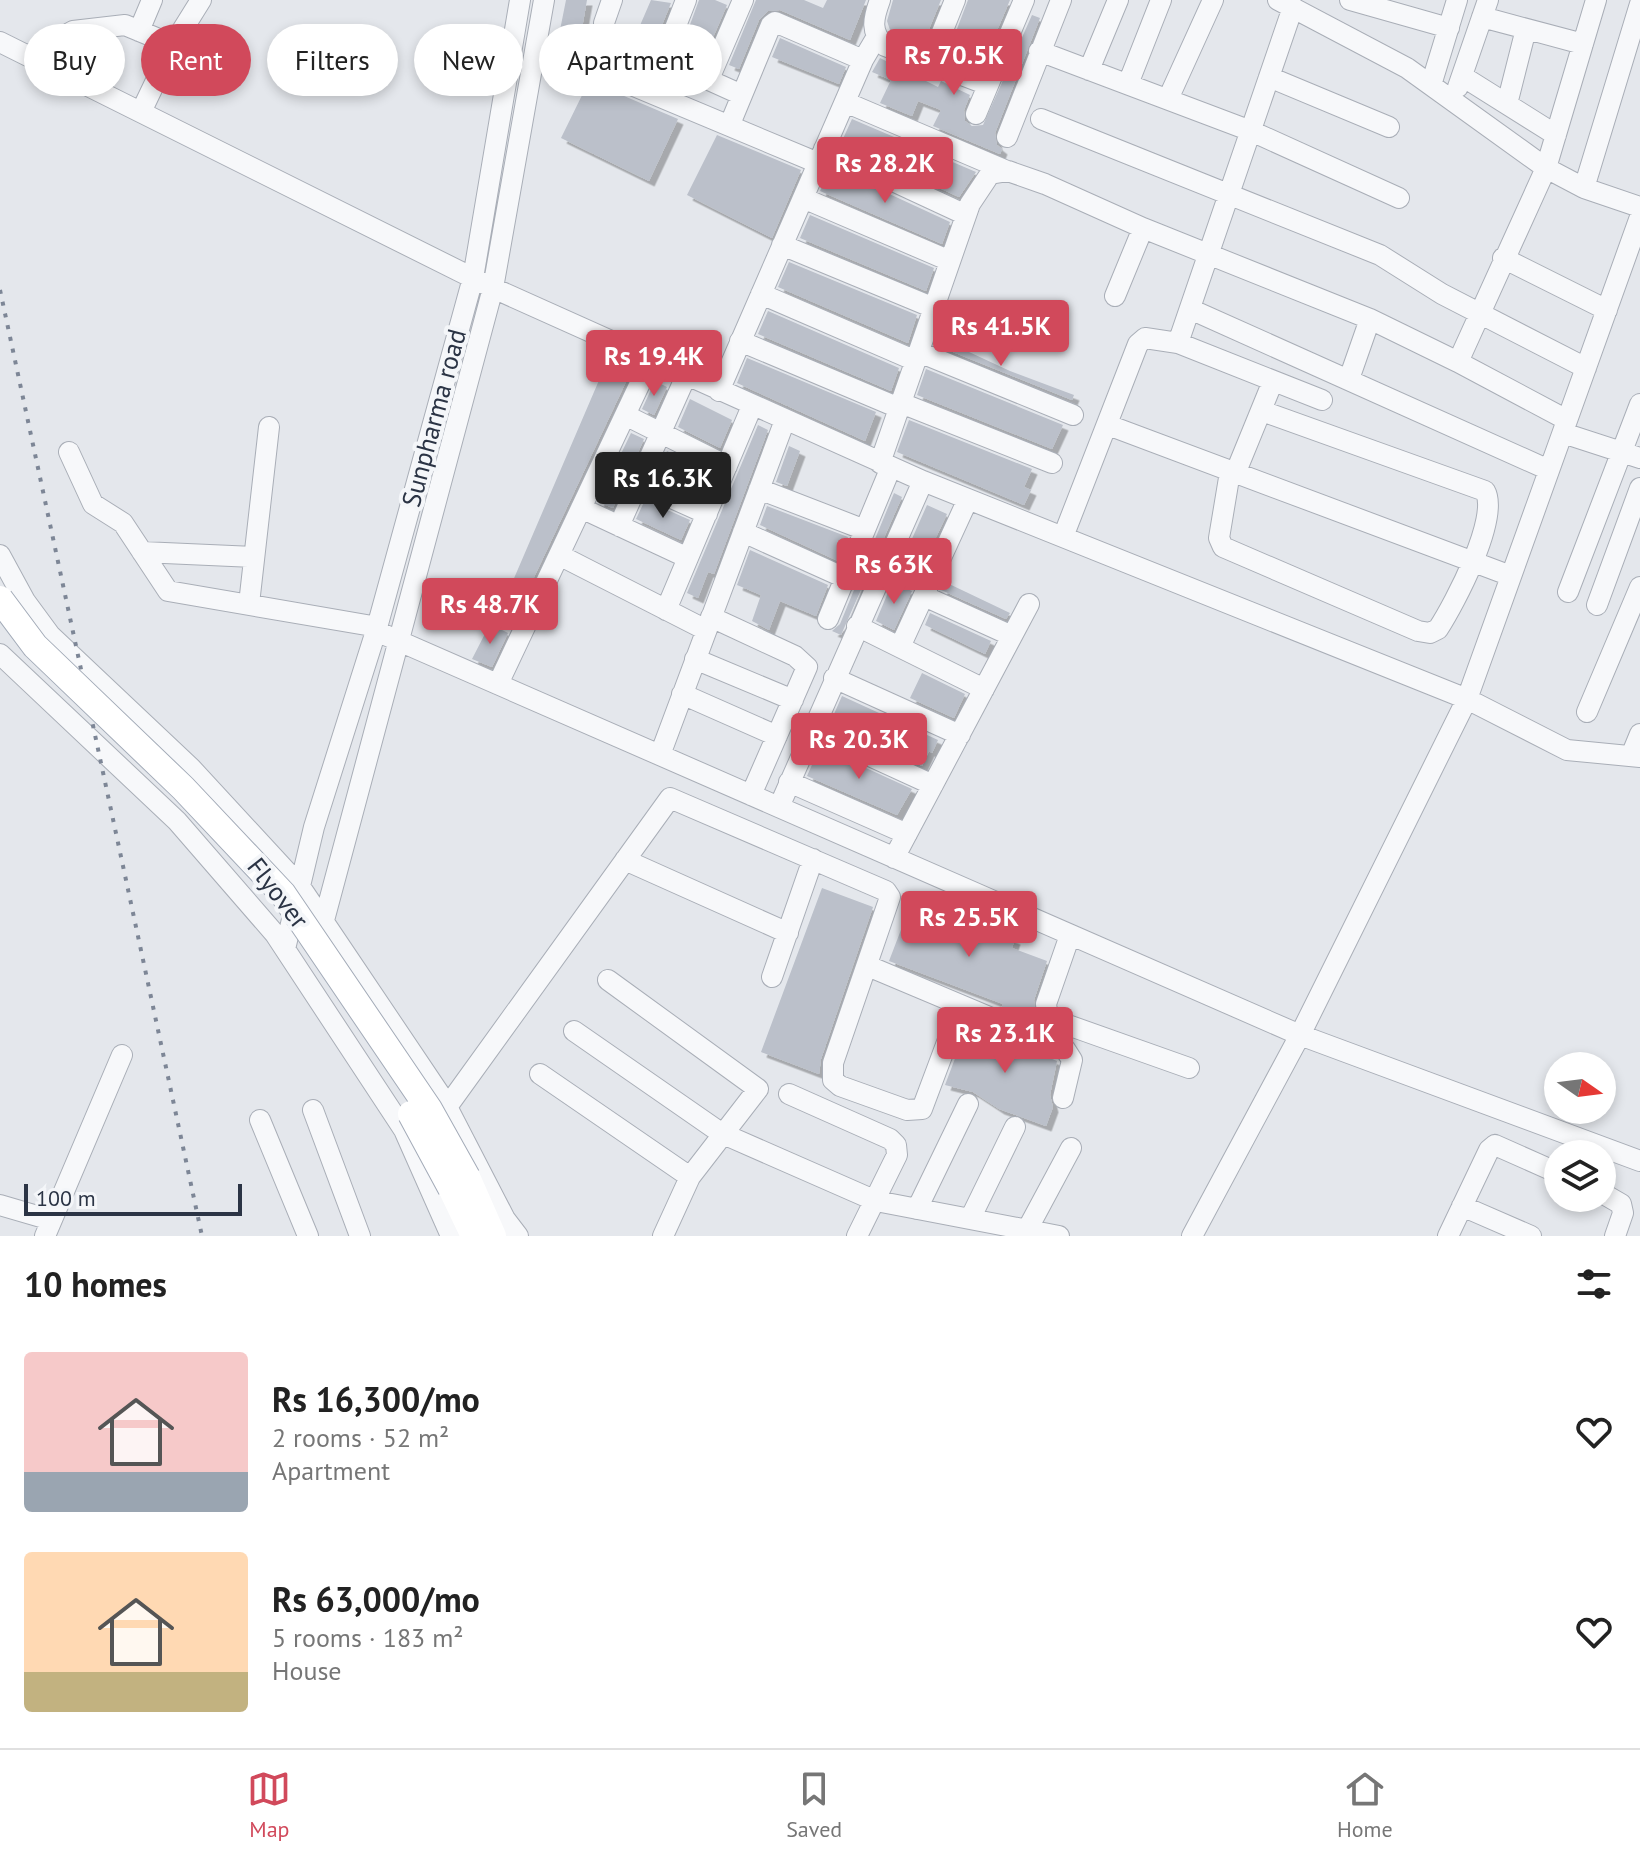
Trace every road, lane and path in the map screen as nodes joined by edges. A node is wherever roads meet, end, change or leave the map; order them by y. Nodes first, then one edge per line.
1 (152, 0) edge
2 (201, 0) edge
3 (520, 0) edge
4 (544, 0) edge
5 (612, 0) edge
6 (686, 0) edge
7 (743, 0) edge
8 (880, 0) edge
9 (955, 0) edge
10 (1024, 0) edge
11 (1061, 0) edge
12 (1118, 0) edge
13 (1161, 0) edge
14 (1213, 0) edge
15 (1340, 0) edge
16 (1350, 0) edge
17 (1457, 0) edge
18 (1596, 0) edge
19 (1286, 3) edge
20 (1640, 4) edge
21 (1485, 8) edge
22 (186, 24) edge
23 (604, 24) edge
24 (677, 24) edge
25 (125, 25) edge
26 (1332, 28) junction
27 (1449, 28) junction
28 (1526, 29) junction
29 (139, 31) joint
30 (876, 38) junction
31 (0, 42) edge
32 (1583, 44) junction
33 (536, 45) junction
34 (722, 49) edge
35 (1039, 51) junction
36 (24, 54) edge
37 (863, 60) junction
38 (930, 62) junction
39 (1089, 70) junction
40 (1462, 76) junction
41 (1269, 77) junction
42 (1128, 84) junction
43 (722, 85) edge
44 (988, 85) junction
45 (1431, 85) junction
46 (742, 95) junction
47 (109, 96) edge
48 (149, 96) edge
49 (1168, 99) junction
50 (1453, 101) junction
51 (845, 102) junction
52 (1507, 104) junction
53 (141, 112) junction
54 (976, 114) dead end
55 (1041, 119) dead end
56 (730, 124) junction
57 (1389, 127) dead end
58 (1251, 131) junction
59 (1556, 135) junction
60 (1007, 137) dead end
61 (821, 156) junction
62 (1546, 168) junction
63 (1008, 171) junction
64 (1584, 188) junction
65 (1229, 195) junction
66 (803, 198) junction
67 (1399, 198) dead end
68 (1640, 207) edge
69 (966, 215) junction
70 (1640, 217) edge
71 (1143, 228) junction
72 (782, 245) junction
73 (1209, 254) junction
74 (1503, 258) junction
75 (950, 261) junction
76 (473, 278) junction
77 (493, 288) junction
78 (761, 294) junction
79 (1115, 296) dead end
80 (934, 308) junction
81 (1190, 309) junction
82 (1607, 310) junction
83 (1479, 313) junction
84 (1370, 319) junction
85 (740, 341) junction
86 (1178, 343) junction
87 (917, 357) junction
88 (651, 360) junction
89 (1458, 362) junction
90 (1586, 368) junction
91 (686, 376) junction
92 (1349, 379) junction
93 (1273, 381) junction
94 (719, 391) junction
95 (1322, 400) dead end
96 (1640, 404) edge
97 (752, 406) junction
98 (900, 406) junction
99 (1262, 411) junction
100 (625, 415) junction
101 (1073, 415) dead end
102 (785, 420) junction
103 (1108, 425) junction
104 (1565, 426) junction
105 (269, 427) dead end
106 (660, 433) junction
107 (69, 452) dead end
108 (1631, 455) edge
109 (1052, 463) dead end
110 (886, 465) junction
111 (601, 466) junction
112 (727, 466) junction
113 (1549, 470) junction
114 (1232, 473) junction
115 (923, 481) junction
116 (638, 483) junction
117 (1640, 488) edge
118 (759, 489) junction
119 (968, 499) junction
120 (581, 508) junction
121 (707, 514) junction
122 (619, 526) junction
123 (865, 530) junction
124 (743, 532) junction
125 (1063, 537) junction
126 (142, 552) junction
127 (0, 555) edge
128 (559, 555) junction
129 (254, 557) junction
130 (688, 558) junction
131 (1472, 563) junction
132 (884, 565) junction
133 (1511, 576) junction
134 (845, 578) junction
135 (1640, 587) edge
136 (926, 590) junction
137 (1568, 592) dead end
138 (0, 599) edge
139 (249, 604) junction
140 (1029, 604) dead end
141 (1597, 605) dead end
142 (666, 610) junction
143 (828, 619) dead end
144 (708, 624) junction
145 (857, 626) junction
146 (377, 629) junction
147 (0, 632) edge
148 (1012, 636) junction
149 (399, 641) junction
150 (900, 647) junction
151 (0, 654) edge
152 (695, 659) junction
153 (834, 678) junction
154 (498, 684) junction
155 (984, 689) junction
156 (682, 694) junction
157 (1467, 699) junction
158 (793, 700) junction
159 (1587, 712) dead end
160 (811, 729) junction
161 (1640, 734) edge
162 (960, 735) junction
163 (777, 736) junction
164 (660, 755) junction
165 (1636, 756) edge
166 (789, 782) junction
167 (933, 785) junction
168 (751, 795) junction
169 (779, 807) junction
170 (907, 834) junction
171 (894, 858) junction
172 (813, 859) junction
173 (625, 860) junction
174 (299, 885) junction
175 (323, 924) junction
176 (788, 933) junction
177 (1070, 935) junction
178 (285, 949) junction
179 (868, 966) junction
180 (772, 977) dead end
181 (608, 980) dead end
182 (961, 1005) junction
183 (574, 1031) dead end
184 (1300, 1035) junction
185 (122, 1055) dead end
186 (1189, 1068) dead end
187 (540, 1074) dead end
188 (789, 1094) dead end
189 (1063, 1098) dead end
190 (968, 1104) dead end
191 (447, 1107) junction
192 (313, 1110) dead end
193 (260, 1120) dead end
194 (1015, 1127) dead end
195 (721, 1133) junction
196 (1071, 1148) dead end
197 (1640, 1161) edge
198 (1544, 1167) edge
199 (690, 1177) junction
200 (876, 1201) junction
201 (1616, 1201) edge
202 (0, 1205) edge
203 (1462, 1206) junction
204 (917, 1209) junction
205 (970, 1219) junction
206 (48, 1228) edge
207 (1027, 1230) junction
208 (308, 1236) edge
209 (360, 1236) edge
210 (451, 1236) edge
211 (474, 1236) edge
212 (493, 1236) edge
213 (518, 1236) edge
214 (663, 1236) edge
215 (857, 1236) edge
216 (1059, 1236) edge
217 (1192, 1236) edge
218 (1448, 1236) edge
219 (1531, 1236) edge
220 (1615, 1236) edge

1 - 29 street
2 - 22 street
3 - 76 street, Sunpharma road
4 - 33 street, Sunpharma road
5 - 23 street
6 - 24 street
7 - 34 street
8 - 30 street
9 - 38 street
10 - 44 street
11 - 35 street
12 - 39 street
13 - 42 street
14 - 49 street
15 - 26 street
16 - 27 street
17 - 27 street
18 - 32 street
19 - 26 street
19 - 41 street
20 - 64 street
21 - 28 street
21 - 40 street
25 - 29 street
26 - 45 street
27 - 45 street
28 - 32 street
28 - 52 street
30 - 37 street
30 - 38 street
31 - 36 street
32 - 59 street
33 - 56 street
33 - 77 street, Sunpharma road
35 - 39 street
35 - 60 street
37 - 46 street
37 - 51 street
38 - 44 street
39 - 42 street
40 - 50 street
40 - 52 street
41 - 57 street
41 - 58 street
42 - 49 street
43 - 46 street
44 - 54 street
45 - 50 street
46 - 56 street
47 - 53 street
48 - 53 street
49 - 58 street
50 - 62 street
51 - 61 street
51 - 63 street
52 - 59 street
53 - 76 street
55 - 65 street
56 - 61 street
58 - 65 street
58 - 67 street
59 - 62 street
61 - 66 street
61 - 69 street
62 - 64 street
62 - 74 street
63 - 69 street
63 - 71 street
64 - 68 street
65 - 73 street
65 - 83 street
66 - 72 street
66 - 75 street
69 - 75 street
70 - 82 street
71 - 73 street
71 - 79 street
72 - 78 street
72 - 80 street
73 - 81 street
73 - 84 street
74 - 82 street
74 - 83 street
75 - 80 street
76 - 77 street
76 - 146 street, Sunpharma road
77 - 88 street
77 - 149 street, Sunpharma road
78 - 85 street
78 - 87 street
80 - 87 street
81 - 86 street
81 - 92 street
82 - 90 street
83 - 89 street
83 - 90 street
84 - 89 street
84 - 92 street
85 - 94 street
85 - 98 street
86 - 93 street
86 - 103 street
87 - 98 street
87 - 101 street
88 - 91 street
88 - 100 street
89 - 104 street
90 - 104 street
91 - 94 street
91 - 106 street
92 - 113 street
93 - 95 street
93 - 99 street
94 - 97 street
96 - 108 street
97 - 102 street
97 - 112 street
98 - 109 street
98 - 110 street
99 - 114 street
99 - 131 street
100 - 106 street
100 - 111 street
102 - 110 street
102 - 118 street
103 - 114 street
103 - 125 street
104 - 108 street
104 - 113 street
105 - 129 street
106 - 112 street
106 - 116 street
107 - 126 street
108 - 137 street
110 - 115 street
110 - 123 street
111 - 116 street
111 - 120 street
112 - 121 street
113 - 133 street
114 - 131 street
114 - 131 street
115 - 119 street
115 - 132 street
116 - 121 street
116 - 122 street
117 - 141 street
118 - 123 street
118 - 124 street
119 - 125 street
119 - 136 street
120 - 122 street
120 - 128 street
121 - 130 street
122 - 130 street
123 - 134 street
124 - 134 street
124 - 144 street
125 - 157 street
126 - 129 street
126 - 139 street
127 - 174 street
128 - 142 street
128 - 154 street
129 - 139 street
130 - 142 street
131 - 133 street
132 - 136 street
132 - 145 street
133 - 157 street
134 - 143 street
135 - 159 street
136 - 148 street
136 - 150 street
138 - 212 main road, Flyover, bridge
139 - 146 street
140 - 148 street
142 - 144 street
144 - 152 street
144 - 158 street
145 - 150 street
145 - 153 street
146 - 149 street
146 - 174 street, Sunpharma road
147 - 211 main road, Flyover, bridge
148 - 155 street
149 - 154 street
149 - 175 street, Sunpharma road
150 - 155 street
151 - 178 street
152 - 156 street
152 - 158 street
153 - 160 street
153 - 162 street
154 - 164 street
155 - 162 street
156 - 163 street
156 - 164 street
157 - 165 street
157 - 184 street
158 - 163 street
160 - 166 street
160 - 167 street
161 - 165 street
162 - 167 street
163 - 168 street
164 - 168 street
166 - 169 street
166 - 170 street
167 - 170 street
168 - 169 street
169 - 171 street
170 - 171 street
171 - 177 street
172 - 173 street
172 - 176 street
172 - 179 street
173 - 176 street
173 - 191 street
174 - 175 street
174 - 178 street, Sunpharma road
175 - 191 street
176 - 180 street
177 - 184 street
177 - 186 street
178 - 210 street
179 - 182 street
179 - 182 street
181 - 195 street
182 - 189 street
183 - 195 street
184 - 197 street
184 - 217 street
185 - 206 street
187 - 199 street
188 - 200 street
190 - 204 street
191 - 213 street
192 - 209 street
193 - 208 street
194 - 205 street
195 - 199 street
195 - 200 street
196 - 207 street
198 - 203 street
199 - 214 street
200 - 204 street
200 - 215 street
201 - 220 street
202 - 206 street
203 - 218 street
203 - 219 street
204 - 205 street
205 - 207 street
207 - 216 street

